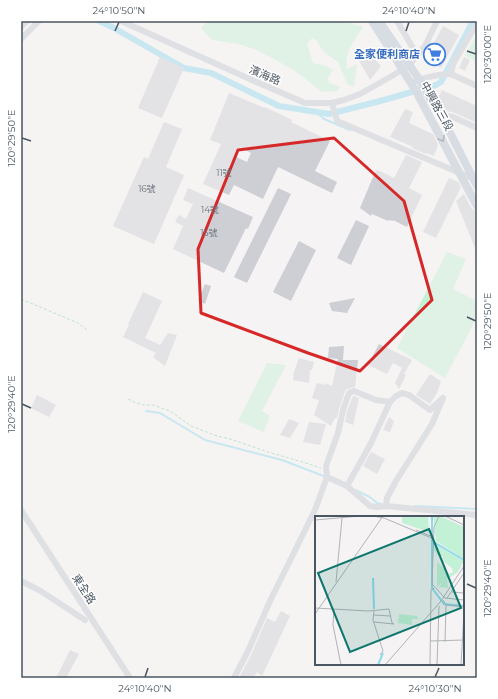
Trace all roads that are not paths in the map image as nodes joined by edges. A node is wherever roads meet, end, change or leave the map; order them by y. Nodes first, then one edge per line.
1 (27, 21) edge
2 (39, 21) edge
3 (121, 21) edge
4 (372, 21) edge
5 (379, 21) edge
6 (397, 21) edge
7 (437, 21) edge
8 (477, 23) edge
9 (21, 27) edge
10 (21, 39) edge
11 (417, 55) junction
12 (406, 67) junction
13 (449, 74) junction
14 (423, 79) junction
15 (411, 83) junction
16 (477, 86) edge
17 (332, 103) junction
18 (441, 115) junction
19 (477, 128) edge
20 (460, 173) junction
21 (475, 179) edge
22 (477, 186) edge
23 (477, 206) edge
24 (390, 402) junction
25 (327, 477) junction
26 (347, 486) junction
27 (386, 506) junction
28 (21, 510) edge
29 (477, 515) edge
30 (21, 581) edge
31 (85, 620) dead end
32 (130, 678) edge
33 (234, 678) edge

1 - 9 street
2 - 10 street
3 - 17 street, 濱海路
4 - 12 main road, 中興路三段
5 - 12 main road, 中興路三段
6 - 11 street
7 - 11 street, 濱海路
8 - 13 street
11 - 12 street, 濱海路
12 - 14 main road, 中興路三段
12 - 15 main road, 中興路三段
12 - 17 street, 濱海路
13 - 14 street
13 - 16 street
14 - 15 street
14 - 18 main road, 中興路三段
15 -> 20 main road, 中興路三段
17 - 20 street
18 - 19 street
18 - 21 main road, 中興路三段
20 - 21 street
20 - 23 main road, 中興路三段
21 - 22 main road, 中興路三段
24 - 25 street
24 - 26 street
24 - 27 street
25 - 26 street
25 - 33 street
26 - 27 street
27 - 29 street
28 - 32 street, 東全路
30 - 31 street

